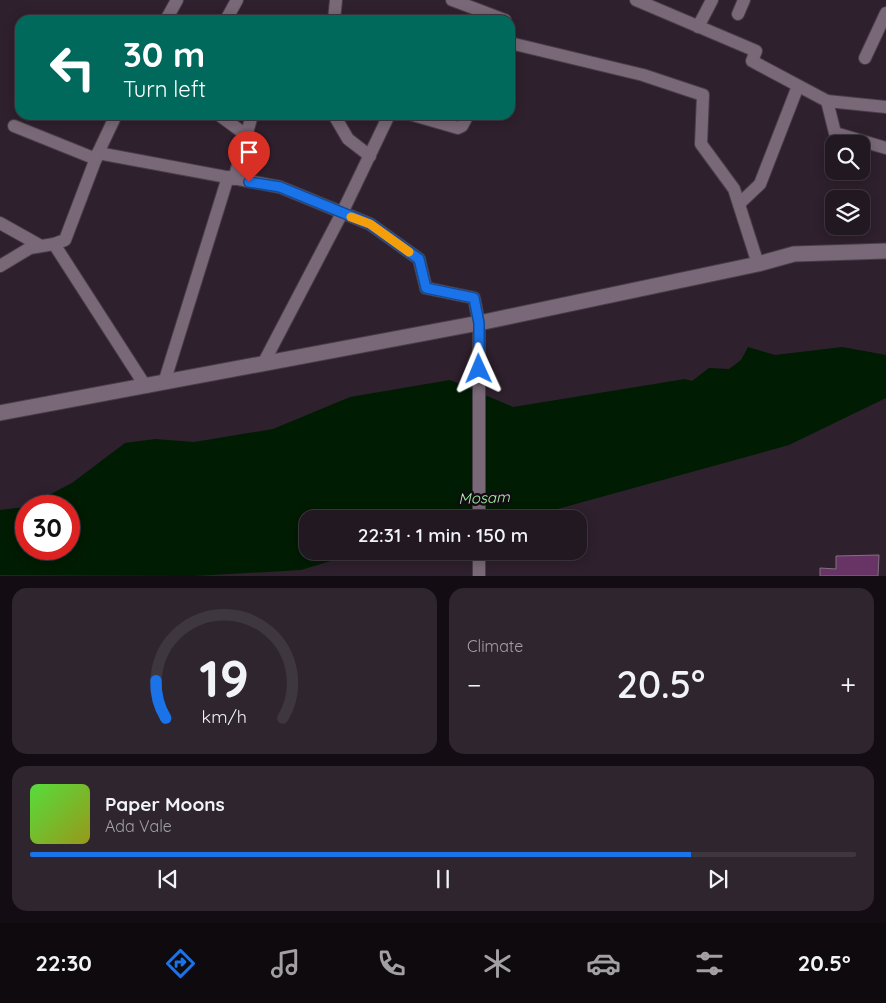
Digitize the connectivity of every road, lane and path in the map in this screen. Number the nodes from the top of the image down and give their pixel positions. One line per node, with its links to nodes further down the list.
1 (178, 0): 10 (street)
2 (236, 0): 11 (street)
3 (336, 0): 12 (street)
4 (452, 0): 13 (street)
5 (636, 0): 14 (street)
6 (712, 0): 14 (street)
7 (744, 0): 9 (street)
8 (886, 13): 16 (street)
9 (738, 14)
10 (169, 15)
11 (228, 15)
12 (334, 15)
13 (492, 15)
14 (698, 27): 17 (street)
15 (515, 44): 33 (street)
16 (864, 58)
17 (798, 86): 18 (street); 33 (street)
18 (827, 101): 19 (street); 29 (street)
19 (886, 107)
20 (114, 120): 30 (street)
21 (226, 120): 28 (street)
22 (250, 120): 28 (street)
23 (337, 120): 31 (street)
24 (387, 120): 31 (street)
25 (430, 120): 26 (street)
26 (465, 120)
27 (14, 126): 30 (street)
28 (246, 135): 32 (street)
29 (886, 148)
30 (97, 156): 32 (street); 36 (street)
31 (370, 156): 34 (street)
32 (231, 178): 34 (street); 43 (street)
33 (739, 204): 39 (street)
34 (342, 213): 41 (street); 42 (street)
35 (0, 222): 37 (street)
36 (54, 244): 37 (street); 44 (street)
37 (41, 246): 40 (street)
38 (886, 251): 39 (street)
39 (758, 264): 41 (street)
40 (0, 266)
41 (479, 323): 42 (street); 46 (street)
42 (263, 364): 43 (street)
43 (164, 383): 44 (street)
44 (146, 387): 45 (street)
45 (0, 413)
46 (479, 510)
47 (479, 560): 48 (street)
48 (479, 576)

